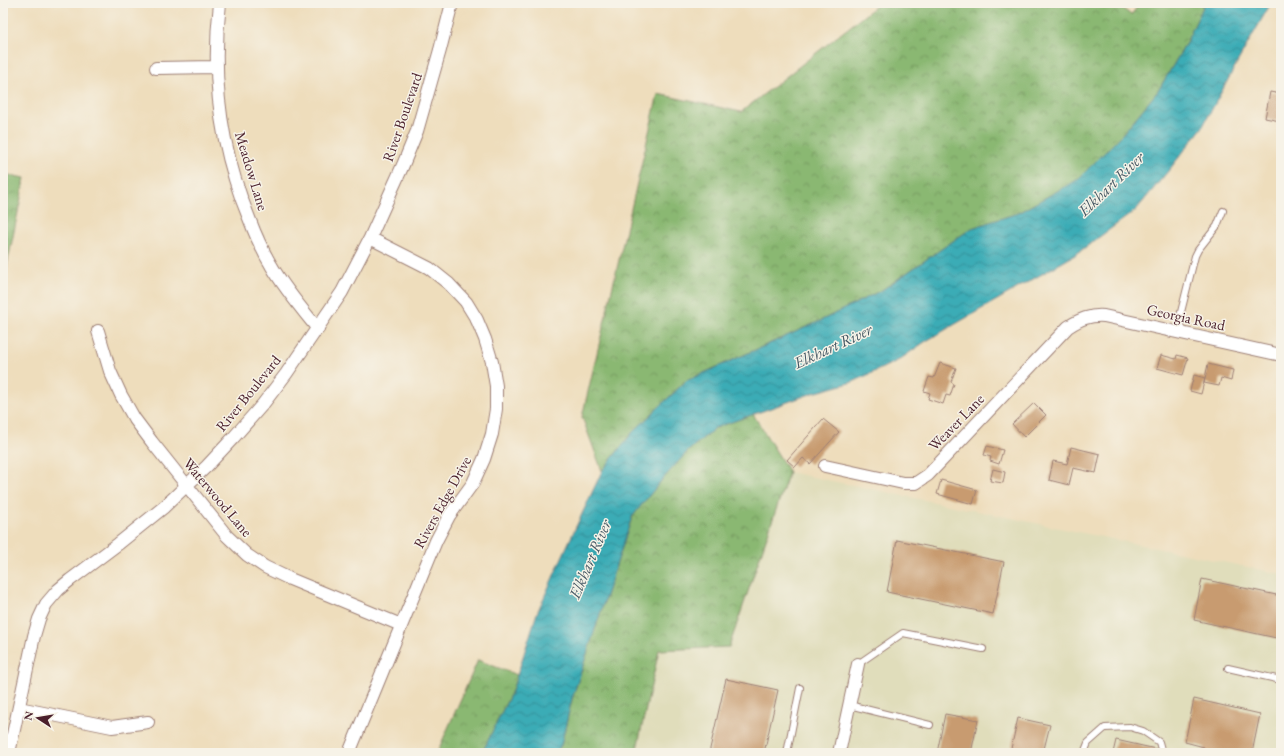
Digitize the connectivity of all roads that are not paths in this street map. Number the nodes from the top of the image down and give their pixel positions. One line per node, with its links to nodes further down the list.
1 (220, 3): 3 (street, Meadow Lane)
2 (452, 3): 6 (street, River Boulevard)
3 (216, 67): 4 (street); 8 (street, Meadow Lane)
4 (156, 68)
5 (1223, 211): 10 (lane)
6 (370, 238): 8 (street, River Boulevard); 14 (street, Rivers Edge Drive)
7 (1085, 317): 10 (street, Georgia Road); 12 (street, Weaver Lane)
8 (318, 328): 13 (street, River Boulevard)
9 (98, 331): 13 (street, Waterwood Lane)
10 (1184, 333): 11 (street, Georgia Road)
11 (1281, 355)
12 (825, 466)
13 (187, 486): 14 (street, Waterwood Lane); 21 (street, River Boulevard)
14 (401, 625): 25 (street, Rivers Edge Drive)
15 (983, 649): 16 (lane)
16 (858, 664): 20 (street)
17 (1228, 668): 18 (lane)
18 (1281, 680)
19 (800, 688): 26 (lane)
20 (849, 705): 23 (lane); 27 (street)
21 (18, 708): 22 (street); 24 (street, River Boulevard)
22 (148, 722)
23 (930, 725)
24 (9, 753)
25 (349, 753)
26 (787, 753)
27 (839, 753)
28 (1084, 753): 29 (lane)
29 (1162, 753)

